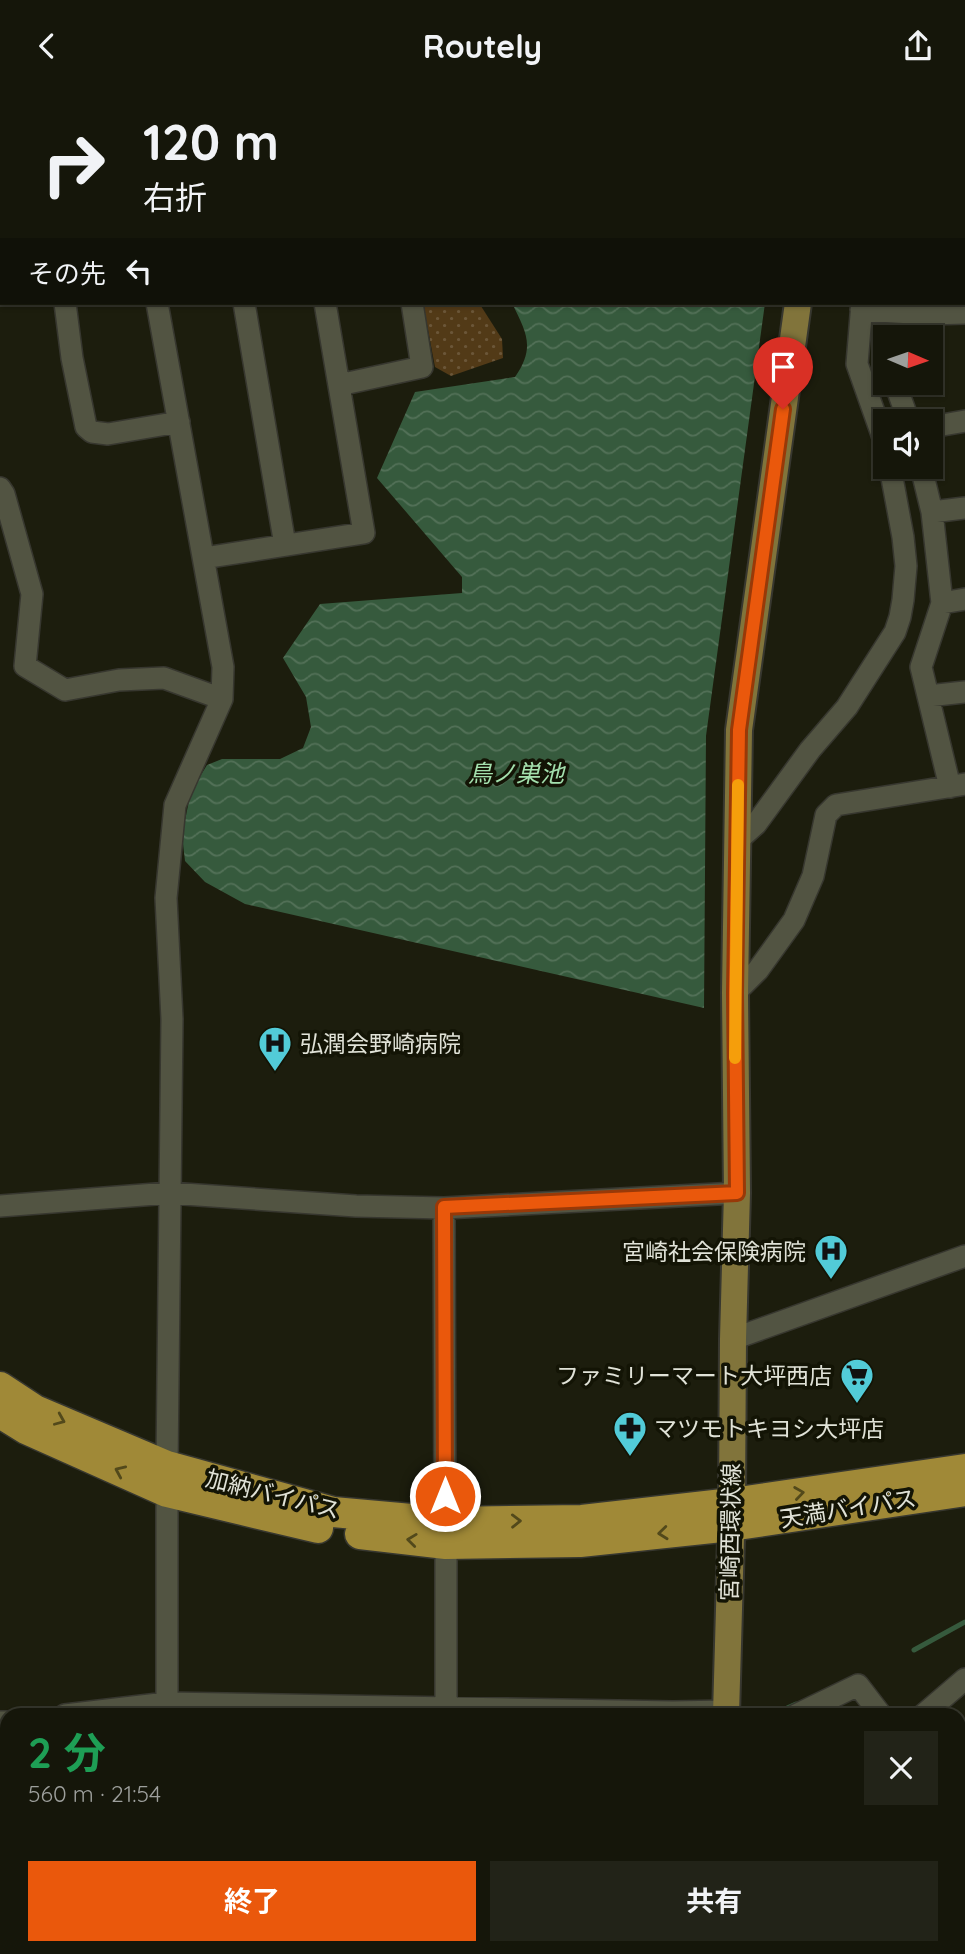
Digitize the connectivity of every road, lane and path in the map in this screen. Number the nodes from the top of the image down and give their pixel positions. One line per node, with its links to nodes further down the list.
1 (65, 305): 13 (street)
2 (157, 305): 13 (street)
3 (244, 305): 20 (street)
4 (325, 305): 10 (street)
5 (412, 305): 10 (street)
6 (798, 305): 28 (main road, 宮崎西環状線)
7 (862, 306): 8 (street); 11 (street)
8 (930, 308): 9 (street)
9 (965, 313)
10 (340, 385): 20 (street)
11 (873, 410)
12 (965, 421): 14 (street)
13 (179, 422): 21 (street)
14 (943, 424)
15 (892, 479): 28 (street)
16 (924, 479): 19 (street)
17 (0, 488): 26 (street)
18 (965, 508): 19 (street)
19 (932, 512): 23 (street)
20 (285, 545): 21 (street)
21 (204, 558): 26 (street)
22 (965, 599): 23 (street)
23 (942, 603): 25 (street)
24 (965, 692): 25 (street)
25 (928, 696): 27 (street)
26 (222, 699): 30 (street)
27 (957, 785): 29 (street)
28 (736, 842): 29 (main road, 宮崎西環状線)
29 (735, 993): 31 (main road, 宮崎西環状線)
30 (169, 1193): 32 (street); 33 (street); 39 (street)
31 (737, 1193): 33 (street); 35 (main road, 宮崎西環状線)
32 (0, 1206)
33 (444, 1207): 42 (street)
34 (965, 1256): 35 (street)
35 (733, 1339): 41 (main road, 宮崎西環状線)
36 (0, 1387): 39 (highway, 加納バイパス, one-way to 39)
37 (0, 1413): 39 (highway, 加納バイパス, one-way to 37)
38 (965, 1469): 41 (highway, 天満バイパス, one-way to 38)
39 (167, 1479): 42 (highway, 加納バイパス); 44 (street)
40 (965, 1491): 41 (highway, 天満バイパス)
41 (731, 1514): 42 (highway, 加納バイパス); 46 (main road, 宮崎西環状線)
42 (445, 1533): 45 (street)
43 (965, 1679): 49 (street)
44 (167, 1708)
45 (446, 1708)
46 (726, 1708)
47 (810, 1708): 48 (street)
48 (876, 1708)
49 (931, 1708)

